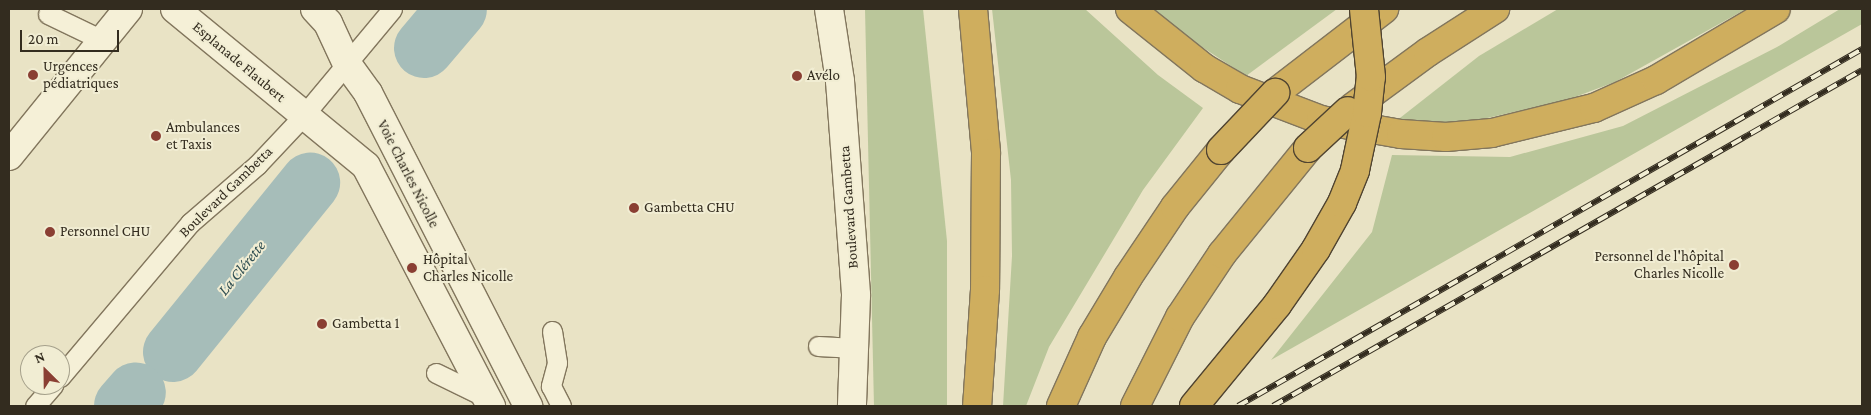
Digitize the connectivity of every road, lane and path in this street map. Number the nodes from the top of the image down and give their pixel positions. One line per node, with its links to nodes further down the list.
1 (175, 9): 15 (street, Esplanade Flaubert)
2 (392, 9): 14 (lane, Boulevard Gambetta)
3 (829, 9): 21 (street, Boulevard Gambetta)
4 (972, 9): 30 (highway)
5 (1130, 9): 9 (highway)
6 (1364, 9): 33 (highway, bridge)
7 (1384, 9): 31 (highway, bridge)
8 (1495, 9): 32 (highway, bridge)
9 (1776, 9)
10 (124, 13): 13 (street)
11 (48, 14): 13 (lane)
12 (321, 16): 14 (street, Voie Charles Nicolle)
13 (102, 40): 17 (street)
14 (347, 64): 15 (lane, Boulevard Gambetta); 16 (street, Voie Charles Nicolle)
15 (303, 116): 18 (street); 22 (lane, Boulevard Gambetta)
16 (396, 152): 18 (street); 25 (street, Voie Charles Nicolle)
17 (9, 156)
18 (366, 166): 26 (street)
19 (552, 331): 28 (lane)
20 (818, 346): 21 (lane)
21 (854, 348): 29 (street, Boulevard Gambetta)
22 (70, 365)
23 (436, 373): 26 (lane)
24 (44, 395): 27 (lane)
25 (523, 395): 26 (street)
26 (489, 402)
27 (35, 406)
28 (561, 406)
29 (852, 406)
30 (977, 406)
31 (1061, 406)
32 (1135, 406)
33 (1194, 406)

